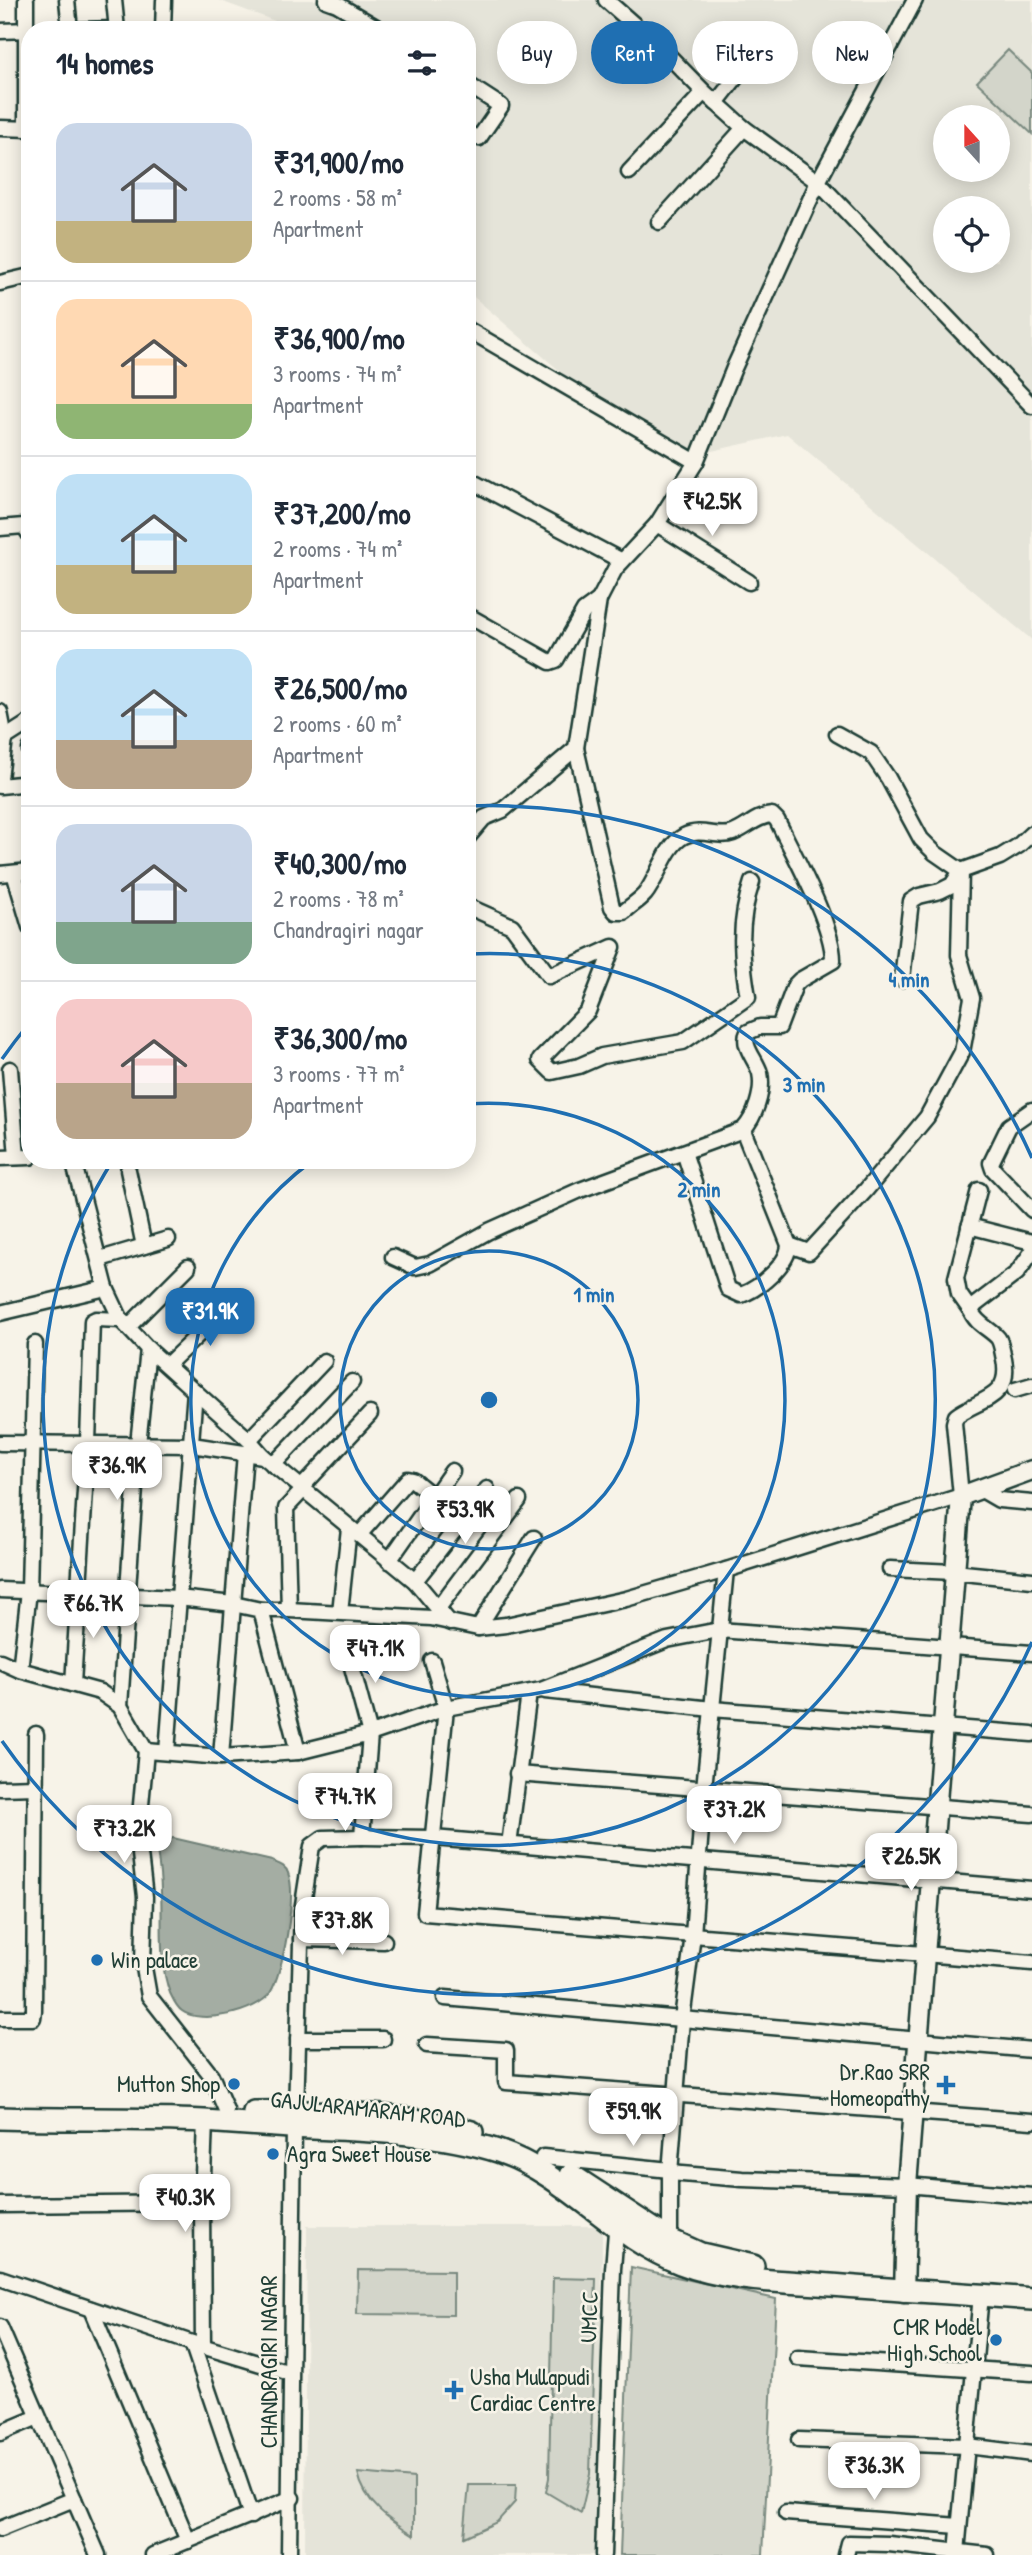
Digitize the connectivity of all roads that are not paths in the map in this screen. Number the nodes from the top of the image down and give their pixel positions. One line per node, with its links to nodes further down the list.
1 (26, 0): 8 (street)
2 (67, 0): 9 (street)
3 (114, 0): 10 (street)
4 (164, 0): 11 (street)
5 (326, 0): 12 (street)
6 (607, 0): 17 (street)
7 (915, 0): 24 (street)
8 (27, 21)
9 (69, 21)
10 (115, 21)
11 (163, 21)
12 (366, 21)
13 (21, 30): 14 (street)
14 (0, 31)
15 (731, 84): 18 (street)
16 (476, 90): 22 (street)
17 (704, 92): 18 (street); 23 (street)
18 (716, 103): 20 (street)
19 (0, 128): 21 (street)
20 (744, 128): 24 (street); 25 (street)
21 (21, 129)
22 (476, 137)
23 (629, 172)
24 (818, 183): 29 (street); 30 (street)
25 (659, 222)
26 (21, 278): 27 (street)
27 (0, 283)
28 (476, 334): 30 (street)
29 (1032, 406)
30 (696, 462): 32 (street)
31 (476, 484): 35 (street)
32 (657, 524): 35 (street); 36 (street)
33 (21, 526): 34 (street)
34 (0, 528)
35 (622, 561): 37 (street)
36 (749, 582)
37 (599, 600): 38 (street); 43 (street)
38 (476, 620)
39 (0, 712): 42 (street)
40 (21, 728): 42 (street)
41 (837, 734): 49 (street)
42 (5, 738): 44 (street)
43 (576, 748): 47 (street); 57 (street)
44 (0, 779)
45 (21, 784): 46 (street)
46 (0, 786)
47 (476, 827)
48 (1032, 833): 49 (street)
49 (961, 871): 54 (street); 69 (street)
50 (7, 874): 52 (street)
51 (752, 882): 53 (street)
52 (21, 906)
53 (476, 910)
54 (902, 979)
55 (10, 1069): 58 (street)
56 (1032, 1110): 65 (street)
57 (743, 1130): 59 (street); 69 (street)
58 (21, 1143)
59 (684, 1152): 69 (street); 72 (street)
60 (21, 1157): 61 (street)
61 (0, 1158)
62 (75, 1169): 73 (street)
63 (128, 1170): 70 (street)
64 (979, 1190): 66 (street)
65 (1032, 1210)
66 (969, 1226): 68 (street); 77 (street)
67 (168, 1239): 70 (street)
68 (1032, 1242)
69 (789, 1245)
70 (144, 1246): 73 (street)
71 (1032, 1252): 77 (street)
72 (393, 1257)
73 (100, 1259): 75 (street)
74 (188, 1267): 79 (street)
75 (106, 1288): 78 (street); 79 (street)
76 (228, 1306): 83 (street)
77 (971, 1311): 101 (street)
78 (0, 1313)
79 (125, 1324): 81 (street); 89 (street)
80 (35, 1344): 91 (street)
81 (148, 1349): 83 (street); 92 (street)
82 (324, 1361): 94 (street)
83 (167, 1365): 87 (street)
84 (352, 1382): 95 (street)
85 (1032, 1385): 86 (street)
86 (1015, 1390)
87 (195, 1391): 93 (street); 94 (street)
88 (370, 1414): 98 (street)
89 (88, 1442): 91 (street); 92 (street); 115 (street)
90 (0, 1443): 91 (street)
91 (32, 1444): 114 (street)
92 (138, 1444): 93 (street); 116 (street)
93 (192, 1445): 94 (street); 117 (street)
94 (247, 1447): 95 (street); 118 (street)
95 (268, 1460): 98 (street)
96 (1032, 1470): 100 (street)
97 (453, 1471): 102 (street)
98 (302, 1489): 105 (street); 121 (street)
99 (487, 1489): 112 (street)
100 (979, 1489): 101 (street); 104 (street)
101 (961, 1496): 109 (street); 110 (street)
102 (434, 1497): 105 (street); 107 (street)
103 (519, 1500): 119 (street)
104 (1032, 1503)
105 (354, 1532): 107 (street); 122 (street)
106 (534, 1538): 124 (street)
107 (388, 1561): 112 (street)
108 (891, 1569): 110 (street)
109 (726, 1570): 124 (street); 125 (street)
110 (954, 1572): 111 (street); 127 (street)
111 (1032, 1580)
112 (415, 1581): 119 (street)
113 (0, 1590): 114 (street)
114 (29, 1591): 115 (street); 131 (street)
115 (79, 1594): 116 (street); 132 (street)
116 (128, 1595): 117 (street); 134 (street)
117 (178, 1598): 118 (street); 142 (street)
118 (233, 1604): 120 (street); 144 (street)
119 (439, 1607): 123 (street)
120 (261, 1610): 121 (street); 143 (street)
121 (289, 1610): 122 (street)
122 (340, 1612): 123 (street)
123 (450, 1623): 124 (street)
124 (478, 1628)
125 (719, 1630): 127 (street); 133 (street); 136 (street)
126 (346, 1645): 139 (street)
127 (950, 1646): 128 (street); 137 (street)
128 (1032, 1653)
129 (0, 1661): 131 (street)
130 (432, 1661): 135 (street)
131 (20, 1670): 132 (street)
132 (73, 1684): 134 (street)
133 (535, 1691): 135 (street); 136 (street); 145 (street)
134 (120, 1706): 141 (street)
135 (446, 1708): 139 (street); 152 (street)
136 (712, 1709): 137 (street); 148 (street)
137 (943, 1727): 140 (street); 149 (street)
138 (36, 1734): 146 (street)
139 (370, 1734): 143 (street); 151 (street)
140 (1032, 1734)
141 (146, 1751): 142 (street); 172 (street)
142 (167, 1752): 144 (street)
143 (298, 1752): 144 (street)
144 (221, 1757)
145 (517, 1774): 148 (street); 153 (street)
146 (36, 1787): 147 (street); 163 (street)
147 (0, 1788)
148 (704, 1788): 149 (street); 154 (street)
149 (937, 1807): 150 (street); 155 (street)
150 (1032, 1814)
151 (362, 1836): 152 (street, CHANDRAGIRI NAGAR); 158 (street, CHANDRAGIRI NAGAR)
152 (433, 1838): 153 (street, CHANDRAGIRI NAGAR); 157 (street)
153 (509, 1845): 154 (street, CHANDRAGIRI NAGAR)
154 (698, 1860): 155 (street, CHANDRAGIRI NAGAR); 157 (street)
155 (931, 1880): 156 (street, CHANDRAGIRI NAGAR); 160 (street)
156 (1032, 1889)
157 (693, 1935): 160 (street); 164 (street)
158 (300, 1939): 159 (street); 165 (street, CHANDRAGIRI NAGAR)
159 (384, 1941)
160 (925, 1955): 161 (street); 167 (street)
161 (1032, 1963)
162 (444, 1998): 164 (street)
163 (0, 2018)
164 (682, 2019): 167 (street); 170 (street)
165 (298, 2039): 166 (street); 175 (street, CHANDRAGIRI NAGAR)
166 (383, 2039)
167 (918, 2040): 169 (street); 173 (street)
168 (427, 2045): 170 (street)
169 (1032, 2050)
170 (678, 2095): 173 (street); 179 (street)
171 (0, 2106): 172 (main road, GAJULARAMARAM ROAD)
172 (226, 2110): 175 (main road, GAJULARAMARAM ROAD)
173 (912, 2112): 177 (street); 180 (street)
174 (0, 2118): 176 (main road, GAJULARAMARAM ROAD)
175 (295, 2119): 176 (main road, GAJULARAMARAM ROAD); 178 (main road, GAJULARAMARAM ROAD); 184 (main road, GAJULARAMARAM ROAD); 196 (street, CHANDRAGIRI NAGAR)
176 (205, 2121): 182 (street)
177 (1032, 2121)
178 (543, 2157): 179 (street); 184 (main road, GAJULARAMARAM ROAD)
179 (670, 2172): 180 (street); 185 (street)
180 (906, 2185): 181 (street); 187 (street)
181 (1032, 2196)
182 (202, 2203): 183 (street); 193 (street)
183 (0, 2205)
184 (618, 2217): 185 (main road, GAJULARAMARAM ROAD); 187 (main road, GAJULARAMARAM ROAD); 215 (street, UMCC)
185 (670, 2240): 187 (main road, GAJULARAMARAM ROAD)
186 (0, 2278): 191 (street)
187 (904, 2286): 188 (main road, GAJULARAMARAM ROAD); 189 (main road, GAJULARAMARAM ROAD)
188 (1032, 2289)
189 (981, 2295): 190 (main road, GAJULARAMARAM ROAD); 195 (street)
190 (1032, 2299)
191 (91, 2309): 193 (street); 209 (street)
192 (1, 2332): 198 (street)
193 (197, 2345): 196 (street); 206 (street)
194 (798, 2358): 195 (street)
195 (974, 2369): 197 (street); 201 (street)
196 (290, 2373): 203 (street, CHANDRAGIRI NAGAR)
197 (1032, 2373)
198 (38, 2417): 199 (street); 204 (street)
199 (0, 2434)
200 (799, 2440): 201 (street)
201 (967, 2446): 202 (street); 207 (street)
202 (1032, 2454)
203 (292, 2498): 206 (street); 214 (street, CHANDRAGIRI NAGAR)
204 (74, 2500): 208 (street); 212 (street)
205 (786, 2513): 207 (street)
206 (251, 2516): 209 (street)
207 (960, 2526): 211 (street)
208 (0, 2529)
209 (188, 2541): 213 (street)
210 (888, 2549): 211 (street); 216 (street)
211 (947, 2552): 217 (street)
212 (98, 2555)
213 (153, 2555)
214 (289, 2555)
215 (603, 2555)
216 (846, 2555)
217 (987, 2555)

